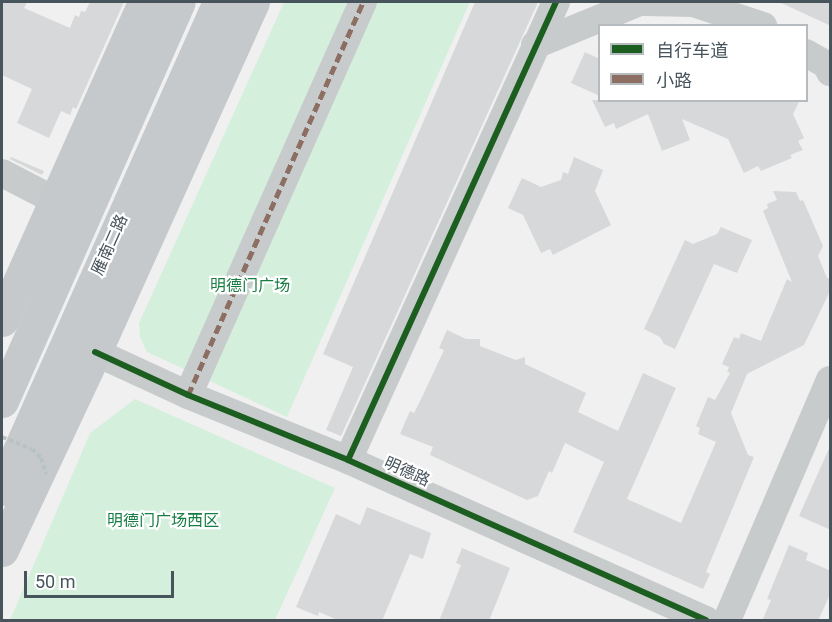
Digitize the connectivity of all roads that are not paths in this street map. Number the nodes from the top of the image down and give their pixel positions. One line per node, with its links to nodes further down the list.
1 (144, 2): 12 (main road)
2 (179, 2): 13 (main road)
3 (363, 2): 18 (street)
4 (556, 2): 8 (street)
5 (642, 2): 7 (street); 8 (street)
6 (232, 11): 15 (main road); 21 (main road, 雁南二路)
7 (757, 24)
8 (536, 45): 20 (street)
9 (808, 54): 10 (street)
10 (831, 72)
11 (2, 173): 12 (street)
12 (54, 200): 14 (main road)
13 (57, 278): 16 (main road); 19 (main road)
14 (3, 313)
15 (95, 352): 18 (street, 明德路); 21 (main road); 22 (main road)
16 (2, 362)
17 (831, 380): 24 (street)
18 (188, 394): 20 (street, 明德路)
19 (2, 401)
20 (348, 460): 23 (street, 明德路)
21 (4, 483)
22 (2, 550)
23 (706, 621)
24 (727, 621)

